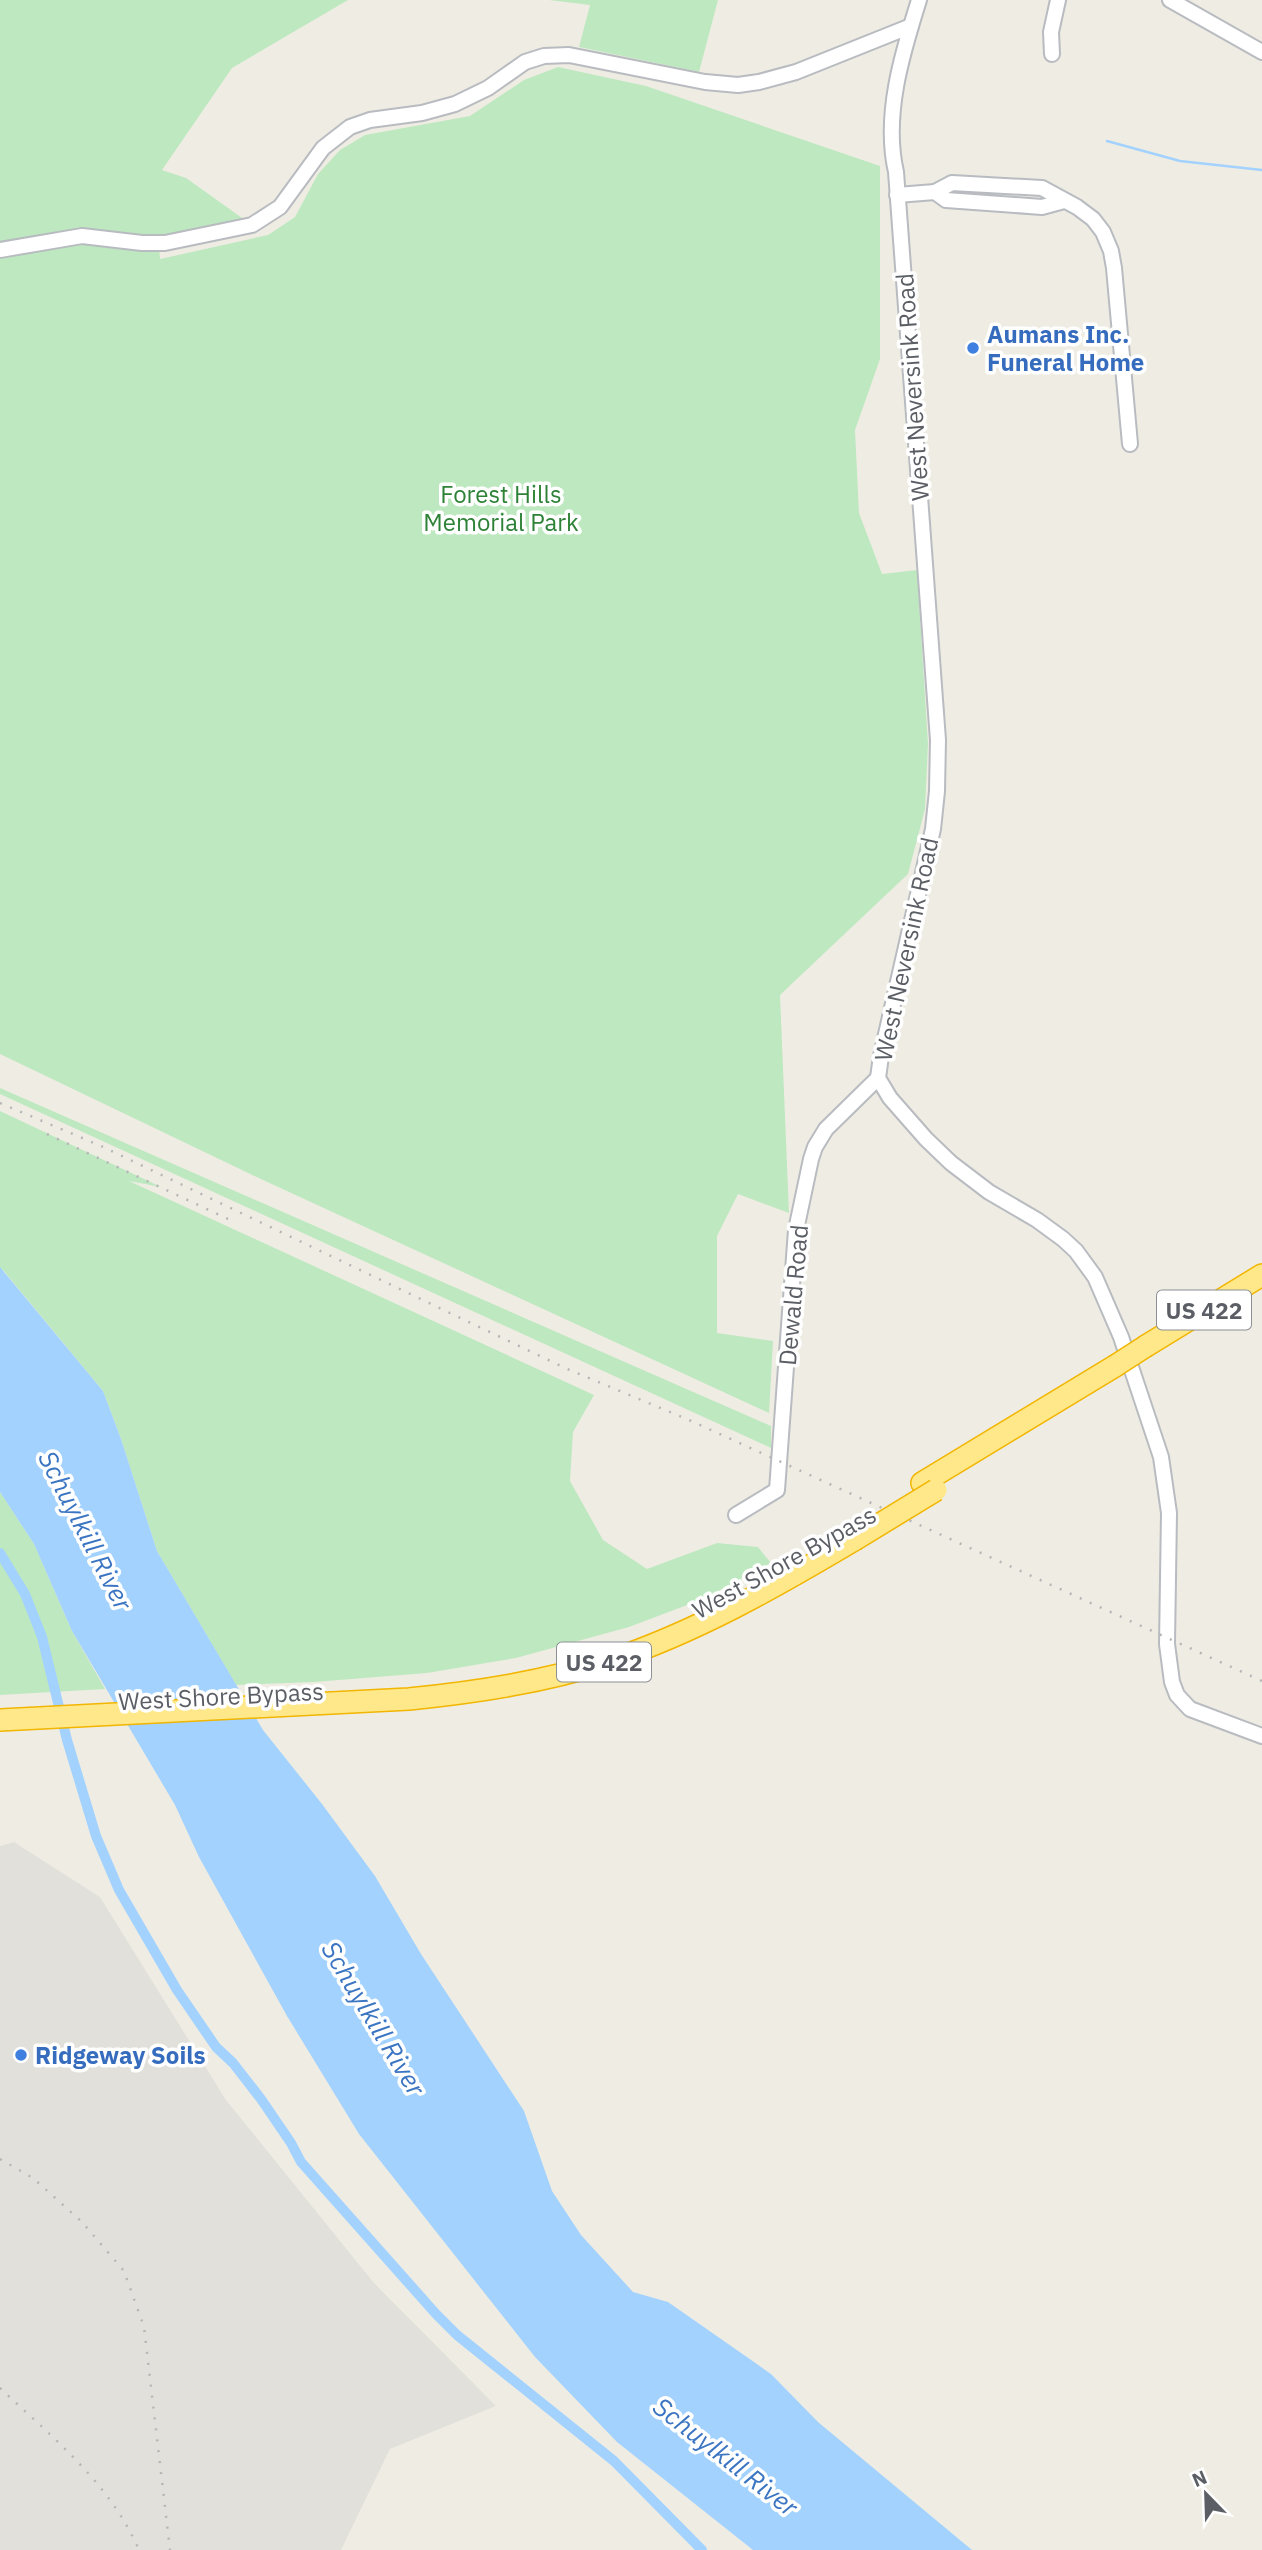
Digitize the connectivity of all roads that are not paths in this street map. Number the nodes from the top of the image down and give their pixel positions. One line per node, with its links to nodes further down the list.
1 (919, 0): 4 (street, West Neversink Road)
2 (1058, 0): 6 (street)
3 (1170, 0): 5 (street)
4 (911, 26): 7 (street, West Neversink Road); 8 (street)
5 (1262, 52)
6 (1052, 54)
7 (897, 195): 9 (street); 10 (street, West Neversink Road)
8 (0, 250)
9 (1130, 444)
10 (878, 1078): 14 (street, Dewald Road); 20 (street, West Neversink Road)
11 (1262, 1275): 13 (highway, West Shore Bypass / US 422)
12 (1262, 1289): 13 (highway, West Shore Bypass / US 422)
13 (1148, 1352): 15 (highway, West Shore Bypass / US 422, bridge)
14 (736, 1514)
15 (326, 1698): 17 (highway, West Shore Bypass / US 422); 17 (highway, West Shore Bypass / US 422)
16 (0, 1706): 17 (highway, West Shore Bypass / US 422)
17 (48, 1715): 18 (highway, West Shore Bypass / US 422); 19 (highway)
18 (0, 1720)
19 (0, 1732)
20 (1262, 1736)

